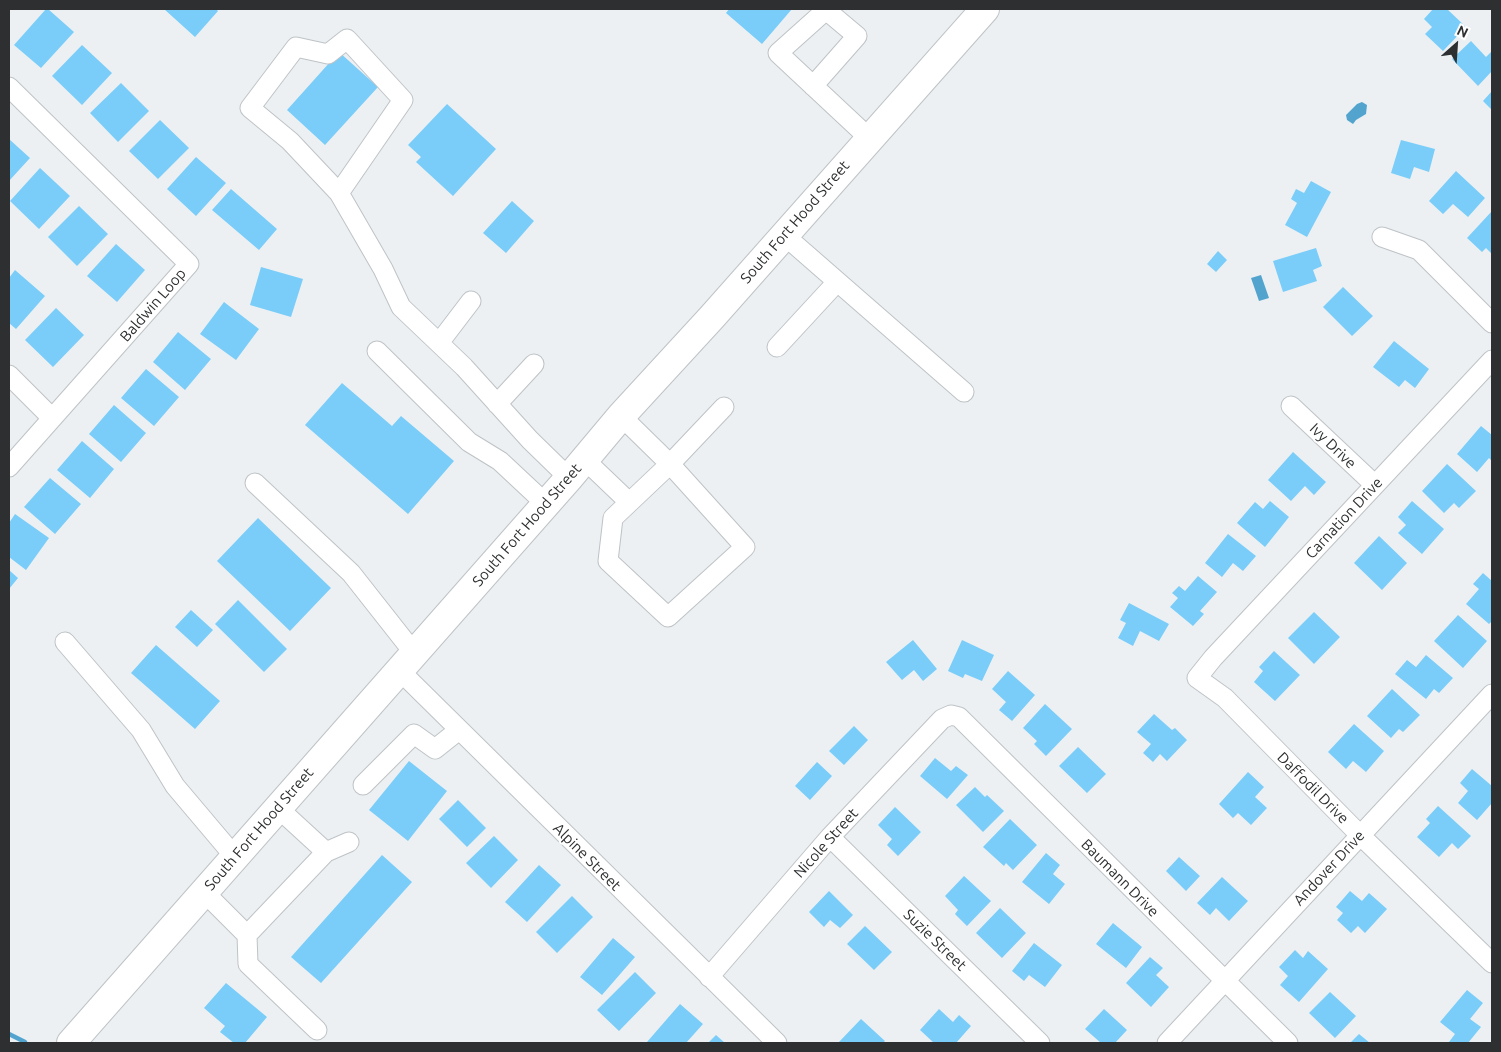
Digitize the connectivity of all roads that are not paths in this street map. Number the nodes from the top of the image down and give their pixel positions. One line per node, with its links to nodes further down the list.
1 (984, 9): 4 (highway, South Fort Hood Street)
2 (813, 86): 4 (street)
3 (9, 87): 22 (street, Baldwin Loop)
4 (869, 138): 6 (highway, South Fort Hood Street)
5 (340, 193): 5 (street); 11 (street)
6 (784, 236): 8 (street); 21 (highway, South Fort Hood Street)
7 (1382, 237): 10 (street)
8 (837, 282): 12 (street); 17 (street)
9 (471, 301): 11 (street)
10 (1492, 323)
11 (439, 343): 18 (street)
12 (777, 347)
13 (377, 351): 29 (street)
14 (1492, 360): 27 (street, Carnation Drive)
15 (534, 364): 18 (street)
16 (9, 375): 22 (street)
17 (964, 392)
18 (497, 404): 25 (street)
19 (1292, 406): 27 (street, Ivy Drive)
20 (724, 408): 23 (street)
21 (621, 416): 23 (street); 25 (highway, South Fort Hood Street)
22 (52, 418): 24 (street, Baldwin Loop)
23 (670, 464): 28 (street); 28 (street)
24 (9, 466)
25 (577, 469): 28 (street); 29 (highway, South Fort Hood Street)
26 (255, 483): 31 (street, Alpine Street)
27 (1375, 485): 32 (street, Carnation Drive)
28 (629, 502)
29 (546, 504): 31 (highway, South Fort Hood Street)
30 (65, 642): 42 (street)
31 (407, 662): 35 (street, Alpine Street); 37 (highway, South Fort Hood Street)
32 (1197, 678): 38 (street, Daffodil Drive)
33 (1492, 694): 38 (street, Andover Drive)
34 (951, 715): 39 (street, Nicole Street); 47 (street, Baumann Drive)
35 (460, 730): 36 (street); 46 (street, Alpine Street)
36 (363, 785)
37 (278, 808): 41 (street); 42 (highway, South Fort Hood Street)
38 (1360, 835): 45 (street, Daffodil Drive); 47 (street, Andover Drive)
39 (830, 837): 46 (street, Nicole Street); 51 (street, Suzie Street)
40 (349, 842): 41 (street)
41 (326, 852): 44 (street)
42 (235, 857): 43 (highway, South Fort Hood Street)
43 (204, 892): 44 (street); 49 (highway, South Fort Hood Street)
44 (247, 935): 48 (street)
45 (1492, 963)
46 (708, 977): 50 (street, Alpine Street)
47 (1225, 981): 52 (street, Andover Drive); 53 (street, Baumann Drive)
48 (318, 1030)
49 (70, 1043)
50 (777, 1043)
51 (1040, 1043)
52 (1167, 1043)
53 (1288, 1043)

